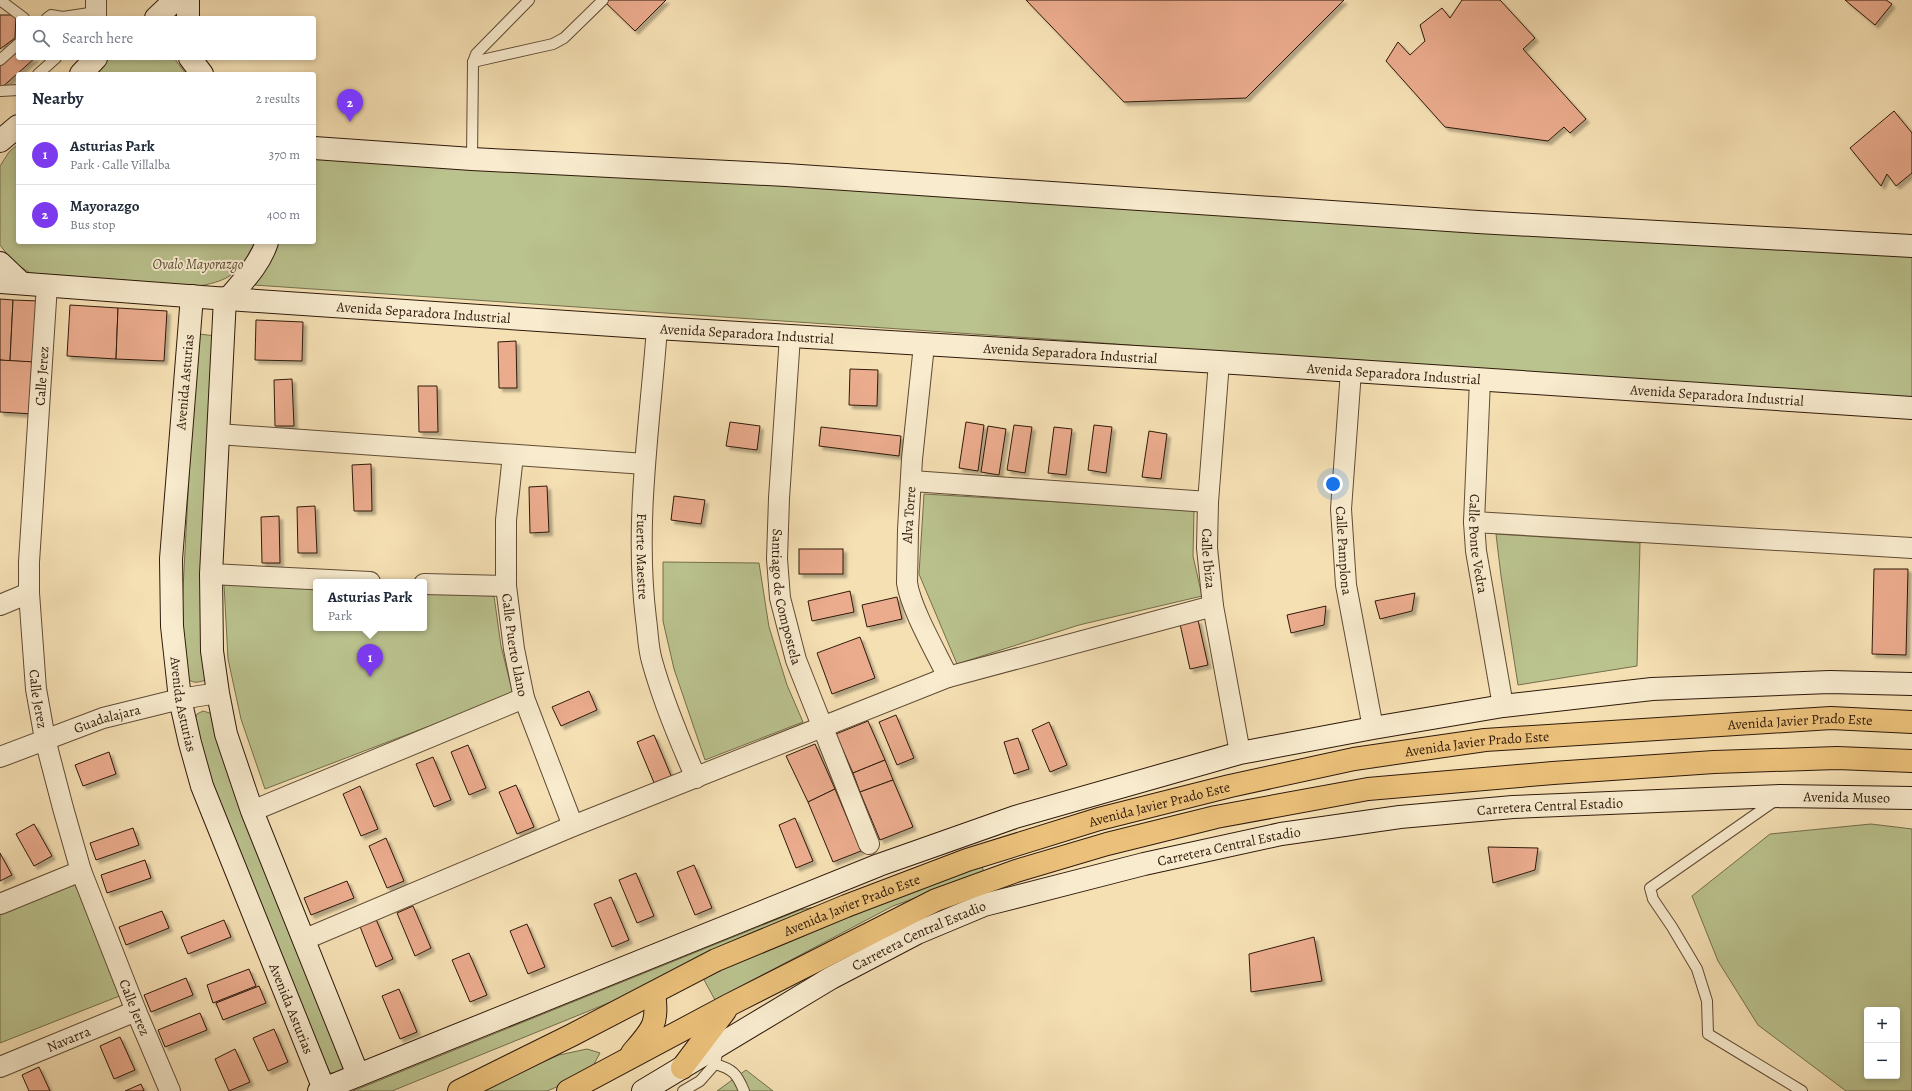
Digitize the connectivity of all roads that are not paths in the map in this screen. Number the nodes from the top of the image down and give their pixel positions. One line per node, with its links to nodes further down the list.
1 (0, 0): 7 (lane)
2 (174, 0): 9 (street)
3 (188, 0): 10 (street)
4 (529, 0): 14 (lane)
5 (603, 0): 14 (lane)
6 (96, 10): 8 (lane)
7 (21, 16)
8 (68, 16)
9 (158, 16)
10 (188, 16)
11 (16, 46): 12 (lane)
12 (0, 60)
13 (54, 60): 15 (lane)
14 (473, 62): 23 (lane)
15 (40, 72)
16 (16, 90): 17 (lane)
17 (1, 91)
18 (16, 117): 19 (street)
19 (0, 119)
20 (16, 128): 21 (street)
21 (0, 142)
22 (316, 148): 23 (street)
23 (472, 159): 25 (street)
24 (266, 244): 30 (street)
25 (1912, 246)
26 (0, 263): 27 (street)
27 (10, 283): 28 (street, Avenida Separadora Industrial)
28 (47, 285): 29 (street, Avenida Separadora Industrial); 49 (street, Calle Jerez)
29 (192, 296): 30 (street, Avenida Separadora Industrial); 56 (street, Avenida Asturias)
30 (227, 298): 31 (street, Avenida Separadora Industrial); 38 (street)
31 (657, 328): 32 (street, Avenida Separadora Industrial); 40 (street, Fuerte Maestre)
32 (790, 336): 33 (street, Avenida Separadora Industrial); 59 (street, Santiago de Compostela)
33 (924, 345): 34 (street, Avenida Separadora Industrial); 41 (street, Alva Torre)
34 (1219, 362): 35 (street, Avenida Separadora Industrial); 42 (street, Calle Ibiza)
35 (1350, 371): 36 (street, Avenida Separadora Industrial); 60 (street, Calle Pamplona)
36 (1480, 380): 37 (street, Avenida Separadora Industrial); 43 (street, Calle Ponte Vedra)
37 (1912, 408)
38 (218, 434): 39 (street); 45 (street)
39 (513, 455): 40 (street); 48 (street, Calle Puerto Llano)
40 (645, 464): 65 (street, Fuerte Maestre)
41 (912, 481): 42 (street); 52 (street, Alva Torre)
42 (1208, 502): 51 (street, Calle Ibiza)
43 (1474, 522): 44 (street); 57 (street, Calle Ponte Vedra)
44 (1912, 548)
45 (211, 574): 46 (street); 54 (street)
46 (313, 579)
47 (427, 584): 48 (street)
48 (506, 586): 55 (street, Calle Puerto Llano)
49 (29, 593): 50 (street); 61 (street, Calle Jerez)
50 (0, 605)
51 (1213, 606): 52 (street); 62 (street, Calle Ibiza)
52 (948, 677): 59 (street)
53 (1912, 684): 57 (street)
54 (218, 693): 56 (street, Guadalajara); 68 (street)
55 (524, 698): 68 (street); 69 (street, Calle Puerto Llano)
56 (180, 699): 61 (street, Guadalajara); 82 (street, Avenida Asturias)
57 (1503, 706): 60 (street)
58 (1912, 722): 74 (main road, Avenida Javier Prado Este)
59 (823, 727): 65 (street); 70 (street, Santiago de Compostela)
60 (1373, 728): 62 (street)
61 (46, 739): 63 (street, Guadalajara); 71 (street, Calle Jerez)
62 (1240, 753): 81 (street)
63 (0, 758)
64 (1912, 761): 75 (main road, Avenida Javier Prado Este)
65 (696, 778): 69 (street)
66 (1781, 796): 67 (street, Avenida Museo); 77 (street, Carretera Central Estadio); 89 (lane)
67 (1912, 798)
68 (252, 811): 73 (street)
69 (573, 826): 73 (street)
70 (868, 844)
71 (81, 871): 72 (street); 76 (street, Calle Jerez)
72 (0, 904)
73 (303, 940): 81 (street)
74 (654, 993): 78 (main road); 84 (main road, Avenida Javier Prado Este)
75 (729, 1005): 78 (main road, Avenida Javier Prado Este); 80 (main road)
76 (136, 1011): 79 (street, Navarra); 83 (street, Calle Jerez)
77 (716, 1056): 80 (street, Carretera Central Estadio); 87 (lane, Carretera Central Estadio); 88 (lane)
78 (625, 1062): 85 (main road, Avenida Javier Prado Este)
79 (0, 1067)
80 (682, 1068): 86 (street, Carretera Central Estadio)
81 (358, 1075): 82 (street)
82 (321, 1090)
83 (170, 1091)
84 (459, 1091)
85 (568, 1091)
86 (643, 1091)
87 (683, 1091)
88 (744, 1091)
89 (1802, 1091)

